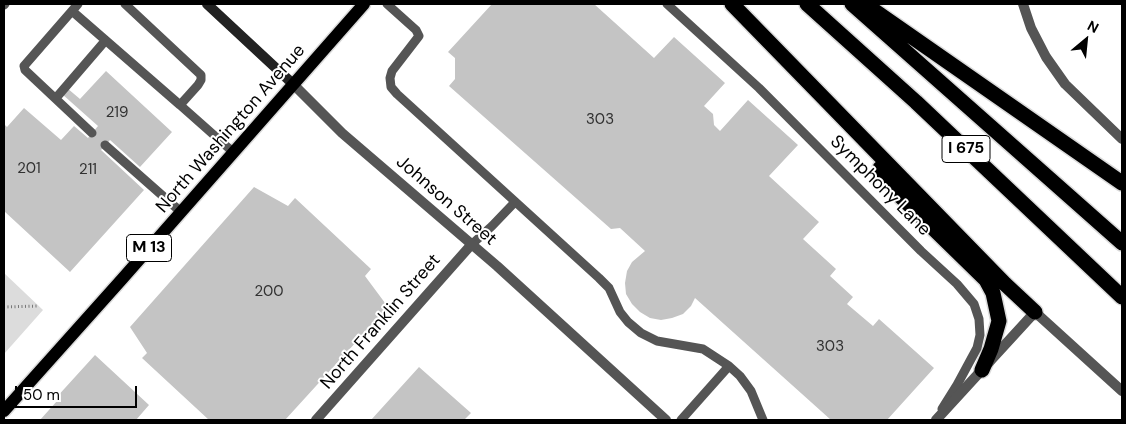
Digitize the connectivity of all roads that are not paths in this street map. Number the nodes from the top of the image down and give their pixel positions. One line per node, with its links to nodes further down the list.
1 (125, 4): 15 (lane)
2 (208, 4): 13 (main road, Johnson Street)
3 (364, 4): 13 (main road, North Washington Avenue / M 13)
4 (387, 4): 22 (lane)
5 (667, 4): 36 (lane, Symphony Lane)
6 (732, 4): 17 (highway)
7 (807, 4): 26 (highway, I 675)
8 (852, 4): 24 (highway, I 675)
9 (864, 4): 21 (highway)
10 (1023, 4): 18 (street)
11 (75, 7): 12 (lane); 14 (lane)
12 (105, 41): 14 (lane); 15 (lane)
13 (293, 84): 20 (main road, North Washington Avenue / M 13); 25 (street, Johnson Street)
14 (56, 98): 16 (lane)
15 (180, 105): 20 (lane)
16 (92, 133)
17 (859, 136): 27 (highway); 29 (highway)
18 (1122, 139)
19 (105, 145): 23 (lane)
20 (233, 152): 23 (main road, North Washington Avenue / M 13)
21 (1122, 183)
22 (515, 202): 25 (lane); 28 (lane)
23 (181, 212): 31 (main road, North Washington Avenue / M 13)
24 (1122, 243)
25 (471, 246): 32 (street, North Franklin Street); 33 (street, Johnson Street)
26 (1122, 297)
27 (1035, 312): 29 (street); 30 (street)
28 (729, 366): 34 (lane); 35 (lane)
29 (982, 370): 36 (street)
30 (1122, 391)
31 (4, 411)
32 (316, 420)
33 (666, 420)
34 (681, 420)
35 (763, 420)
36 (935, 420)

